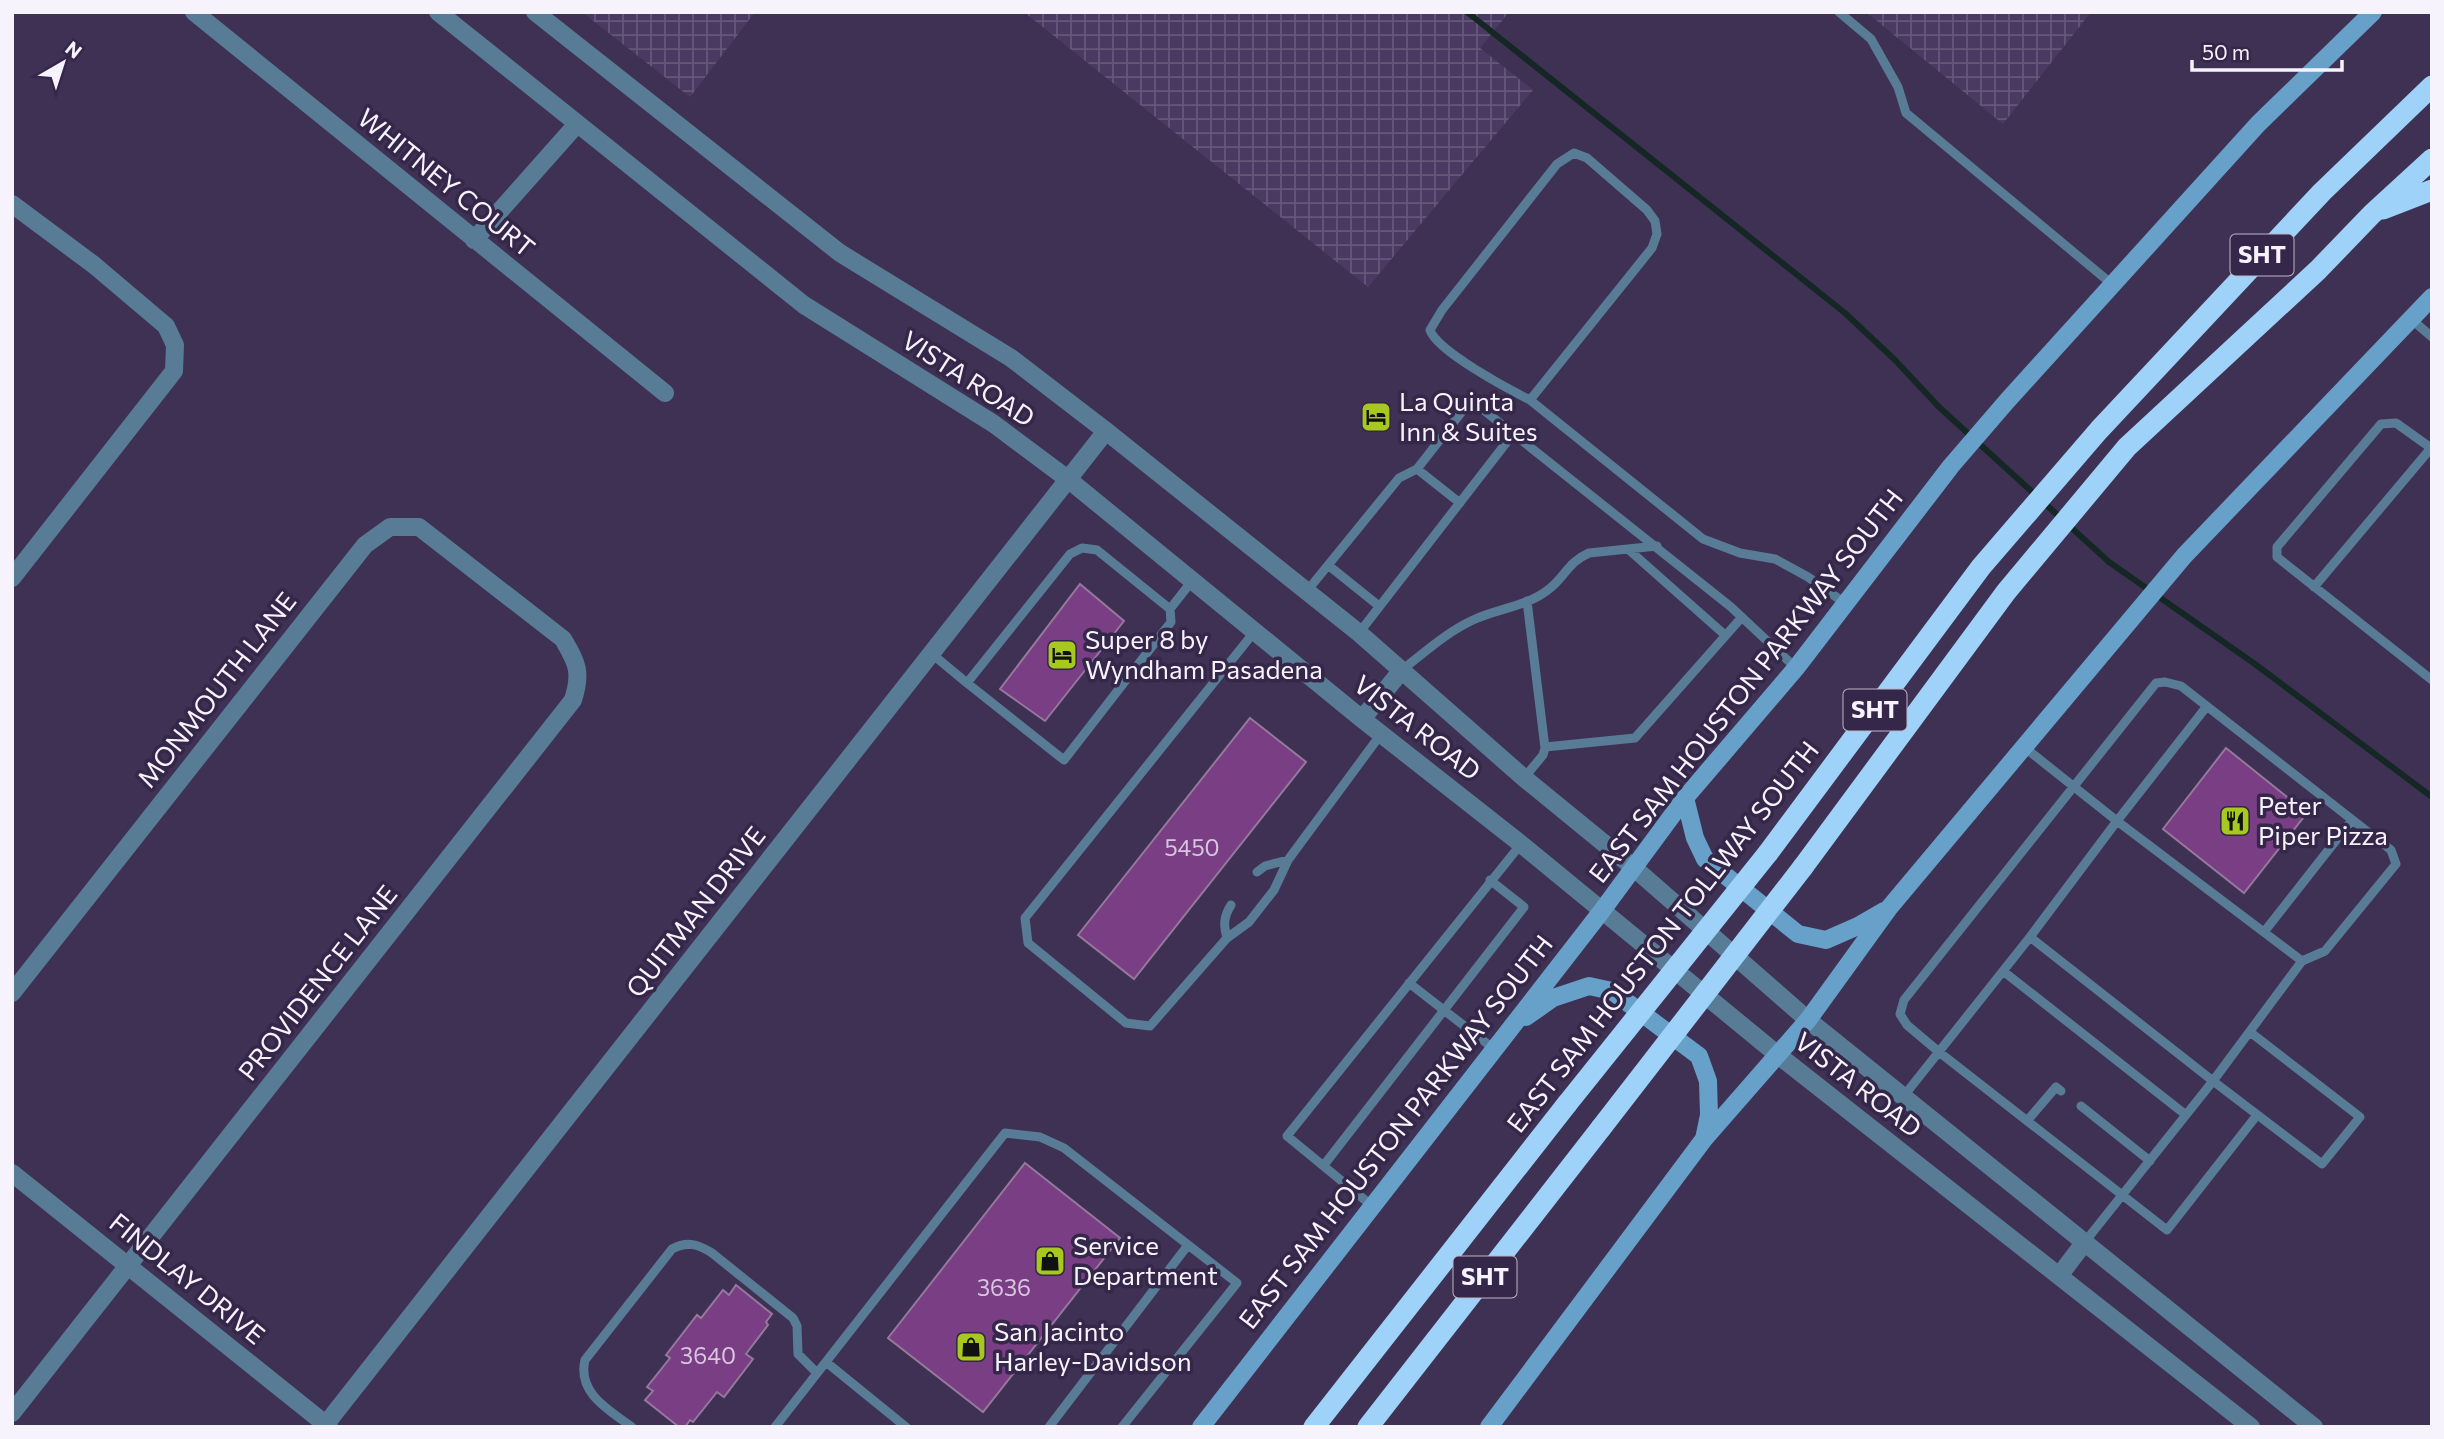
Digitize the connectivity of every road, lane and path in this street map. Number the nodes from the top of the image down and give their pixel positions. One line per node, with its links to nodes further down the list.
1 (194, 12): 12 (street, WHITNEY COURT)
2 (438, 12): 7 (street, VISTA ROAD)
3 (535, 12): 19 (street, VISTA ROAD)
4 (1839, 12): 13 (lane)
5 (2373, 12): 13 (main road, EAST SAM HOUSTON PARKWAY SOUTH)
6 (2432, 86): 106 (highway, EAST SAM HOUSTON TOLLWAY SOUTH / SHT, bridge)
7 (577, 124): 12 (street); 24 (street, VISTA ROAD)
8 (2432, 159): 11 (highway, SHT)
9 (2432, 190): 11 (highway)
10 (12, 204): 29 (street)
11 (2372, 214): 107 (highway, SHT, bridge)
12 (474, 240): 17 (street, WHITNEY COURT)
13 (2113, 285): 35 (main road, EAST SAM HOUSTON PARKWAY SOUTH)
14 (2432, 297): 15 (main road)
15 (2411, 318): 16 (lane); 51 (main road)
16 (2432, 337)
17 (665, 393)
18 (1530, 400): 18 (lane); 35 (lane)
19 (1107, 431): 24 (street, QUITMAN DRIVE); 33 (street, VISTA ROAD)
20 (1513, 433): 23 (lane); 25 (lane); 26 (lane)
21 (2432, 438): 22 (lane)
22 (2431, 448): 31 (lane); 31 (lane)
23 (1417, 469): 25 (lane); 28 (lane)
24 (1069, 480): 30 (street, VISTA ROAD); 42 (street, QUITMAN DRIVE)
25 (1460, 503): 36 (lane)
26 (1657, 546): 27 (lane); 38 (lane)
27 (1629, 550): 34 (lane); 41 (lane)
28 (1328, 565): 33 (lane); 36 (lane)
29 (12, 578)
30 (1192, 581): 37 (lane); 39 (street, VISTA ROAD)
31 (2314, 587): 45 (lane)
32 (499, 588): 71 (street, MONMOUTH LANE); 94 (street, PROVIDENCE LANE)
33 (1307, 591): 40 (street, VISTA ROAD)
34 (1527, 601): 44 (lane); 50 (lane)
35 (1846, 604): 43 (main road, EAST SAM HOUSTON PARKWAY SOUTH)
36 (1379, 607): 40 (lane)
37 (1170, 609): 46 (lane); 46 (lane)
38 (1742, 617): 41 (lane); 43 (lane)
39 (1255, 631): 48 (street, VISTA ROAD); 67 (lane)
40 (1359, 633): 44 (street, VISTA ROAD)
41 (1725, 635): 50 (lane)
42 (932, 654): 46 (lane); 99 (street, QUITMAN DRIVE)
43 (1796, 668): 54 (main road, EAST SAM HOUSTON PARKWAY SOUTH)
44 (1402, 670): 48 (street); 52 (street, VISTA ROAD)
45 (2432, 680)
46 (967, 683)
47 (2207, 706): 53 (lane); 55 (lane); 56 (lane)
48 (1362, 719): 49 (street, VISTA ROAD)
49 (1381, 734): 57 (street, VISTA ROAD); 58 (lane)
50 (1545, 747): 52 (lane)
51 (2024, 747): 53 (lane); 63 (main road)
52 (1524, 778): 59 (street, VISTA ROAD)
53 (2074, 786): 56 (lane); 77 (lane)
54 (1685, 799): 59 (main road, EAST SAM HOUSTON PARKWAY SOUTH); 63 (main road)
55 (2352, 820): 65 (lane); 68 (lane)
56 (2118, 821): 65 (lane); 66 (lane)
57 (1521, 844): 61 (lane); 64 (street, VISTA ROAD)
58 (1288, 860): 60 (lane); 67 (lane)
59 (1633, 867): 64 (main road, EAST SAM HOUSTON PARKWAY SOUTH); 73 (street, VISTA ROAD)
60 (1257, 872)
61 (1490, 880): 70 (lane); 72 (lane)
62 (1231, 905): 67 (lane)
63 (1889, 908): 73 (main road)
64 (1601, 912): 74 (main road, EAST SAM HOUSTON PARKWAY SOUTH); 78 (street, VISTA ROAD)
65 (2264, 932): 68 (lane)
66 (2030, 937): 69 (lane); 79 (lane)
67 (1227, 938)
68 (2302, 961): 75 (lane)
69 (2003, 971): 77 (lane); 83 (lane)
70 (1409, 983): 72 (lane); 88 (lane)
71 (12, 993)
72 (1444, 1010): 76 (lane); 88 (lane)
73 (1808, 1020): 78 (main road); 81 (street, VISTA ROAD)
74 (1512, 1027): 76 (main road, EAST SAM HOUSTON PARKWAY SOUTH); 86 (main road)
75 (2250, 1032): 79 (lane); 84 (lane)
76 (1494, 1049): 91 (main road, EAST SAM HOUSTON PARKWAY SOUTH)
77 (1939, 1052): 81 (lane); 85 (lane)
78 (1778, 1055): 86 (main road); 95 (street, VISTA ROAD)
79 (2213, 1081): 83 (lane); 84 (lane)
80 (2061, 1091): 85 (lane)
81 (1903, 1097): 92 (street, VISTA ROAD)
82 (2081, 1106): 87 (lane)
83 (2186, 1115): 87 (lane)
84 (2258, 1115): 90 (lane)
85 (2027, 1121): 90 (lane)
86 (1704, 1139): 108 (main road)
87 (2150, 1161): 90 (lane)
88 (1324, 1165): 91 (lane)
89 (12, 1173): 94 (street, FINDLAY DRIVE)
90 (2122, 1196): 92 (lane)
91 (1371, 1205): 105 (main road, EAST SAM HOUSTON PARKWAY SOUTH)
92 (2084, 1243): 95 (street); 110 (street, VISTA ROAD)
93 (1188, 1245): 96 (lane); 103 (lane); 104 (lane)
94 (129, 1266): 98 (street, PROVIDENCE LANE); 99 (street, FINDLAY DRIVE)
95 (2059, 1276): 109 (street, VISTA ROAD)
96 (826, 1362): 97 (lane); 102 (lane)
97 (817, 1373): 100 (lane); 101 (lane)
98 (12, 1413)
99 (328, 1425)
100 (632, 1427)
101 (775, 1427)
102 (906, 1427)
103 (1049, 1427)
104 (1122, 1427)
105 (1201, 1427)
106 (1314, 1427)
107 (1368, 1427)
108 (1489, 1427)
109 (2251, 1427)
110 (2314, 1427)

